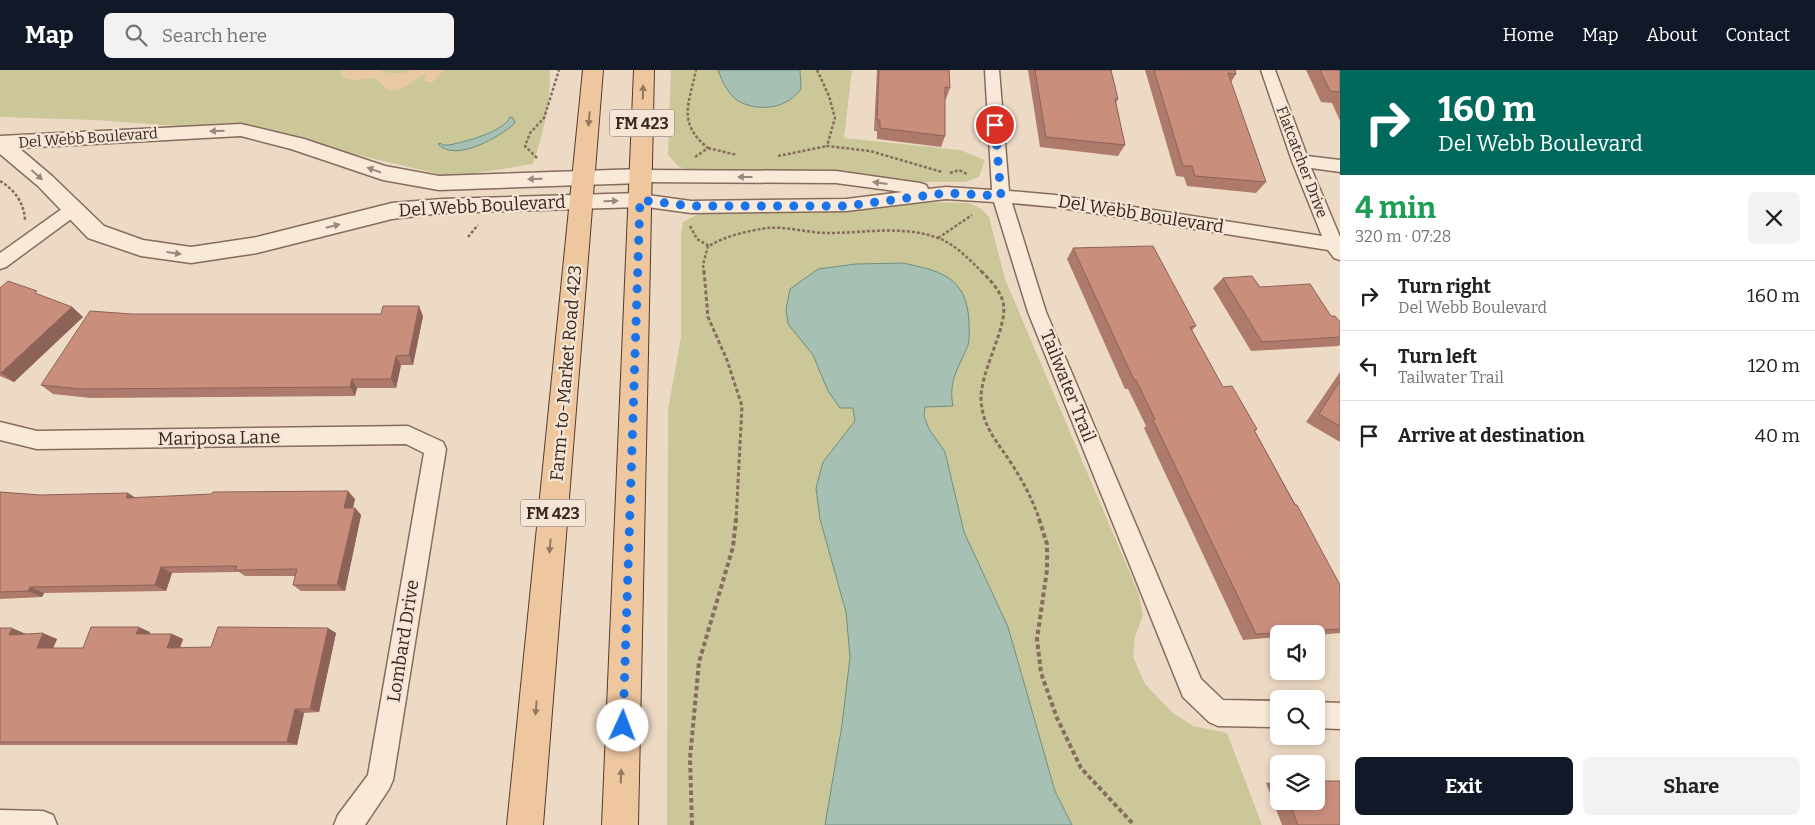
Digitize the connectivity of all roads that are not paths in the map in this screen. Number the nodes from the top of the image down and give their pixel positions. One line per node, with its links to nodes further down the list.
1 (593, 70): 9 (main road, Farm-to-Market Road 423 / FM 423, one-way to 9)
2 (644, 70): 8 (main road, FM 423, one-way to 2)
3 (992, 70): 11 (street, Tailwater Trail)
4 (1268, 70): 6 (street, Flatcatcher Drive)
5 (0, 143): 9 (street, Del Webb Boulevard, one-way to 5); 12 (street, Del Webb Boulevard, one-way to 12)
6 (1300, 161): 7 (street); 13 (street, Flatcatcher Drive)
7 (1340, 166)
8 (640, 188): 9 (street, Del Webb Boulevard); 10 (street, Del Webb Boulevard, one-way to 8); 10 (street, Del Webb Boulevard); 24 (main road, FM 423, one-way to 8)
9 (582, 189): 12 (street, Del Webb Boulevard, one-way to 9); 23 (main road, Farm-to-Market Road 423 / FM 423, one-way to 23)
10 (946, 193): 11 (street, Del Webb Boulevard)
11 (1001, 196): 13 (street, Del Webb Boulevard); 17 (street, Tailwater Trail)
12 (72, 210): 14 (street)
13 (1337, 249)
14 (0, 262)
15 (0, 431): 16 (street, Mariposa Lane)
16 (435, 449): 22 (street, Lombard Drive)
17 (1270, 714)
18 (1325, 715): 19 (street)
19 (1340, 716)
20 (0, 824): 21 (street)
21 (43, 825)
22 (348, 825)
23 (525, 825)
24 (620, 825)

